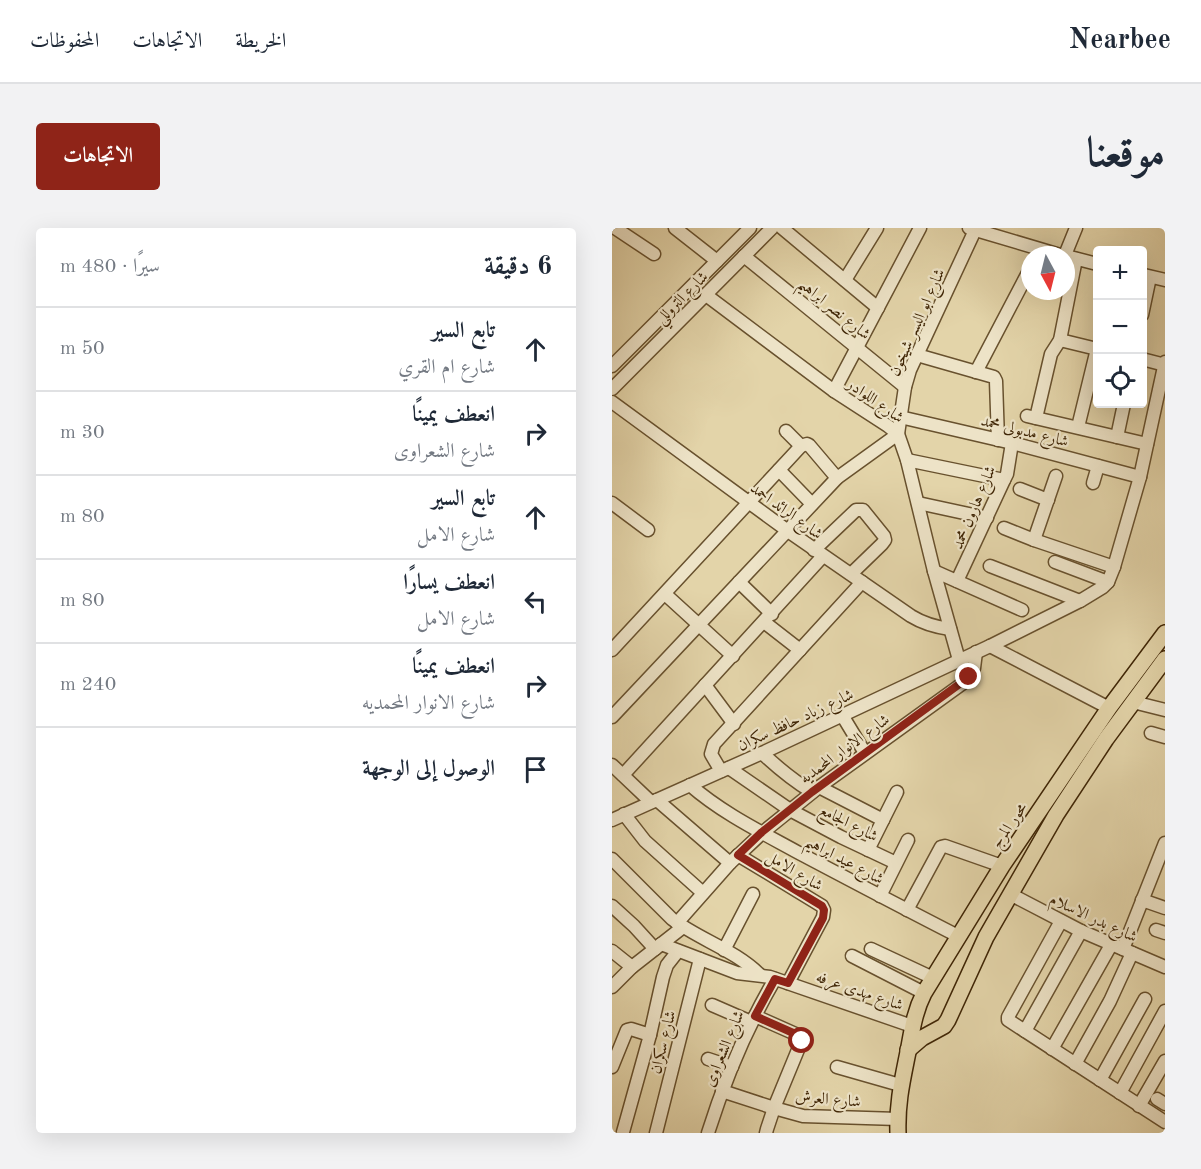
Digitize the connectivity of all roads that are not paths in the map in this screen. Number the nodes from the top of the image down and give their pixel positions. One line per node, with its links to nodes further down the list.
1 (615, 228): 12 (street)
2 (675, 228): 15 (street)
3 (750, 228): 15 (street, شارع التروللي)
4 (772, 228): 13 (street, شارع التروللي)
5 (782, 228): 18 (street)
6 (877, 228): 18 (street)
7 (920, 228): 23 (street)
8 (1076, 228): 11 (street)
9 (973, 229): 10 (street); 30 (street, شارع ابو اليسر شيخون)
10 (1022, 246)
11 (1072, 246)
12 (654, 254)
13 (744, 256): 21 (street, شارع التروللي); 27 (street, شارع نصر ابراهيم)
14 (1075, 258): 16 (street)
15 (717, 261): 24 (street, شارع التروللي)
16 (1093, 263)
17 (1147, 276): 19 (street)
18 (845, 280): 23 (street)
19 (1165, 280)
20 (1021, 286): 34 (street)
21 (706, 295): 25 (street, شارع التروللي); 37 (street, شارع اللوادر)
22 (1064, 300): 26 (street)
23 (878, 308): 27 (street)
24 (658, 318): 25 (street); 33 (street, شارع التروللي)
25 (671, 330): 36 (street, شارع التروللي)
26 (1060, 340): 28 (street); 41 (street)
27 (857, 348): 35 (street, شارع نصر ابراهيم); 37 (street)
28 (1093, 348)
29 (1097, 354): 41 (street)
30 (917, 355): 34 (street); 35 (street, شارع ابو اليسر شيخون)
31 (1147, 360): 32 (street)
32 (1165, 364): 47 (street)
33 (612, 366)
34 (976, 372): 45 (street)
35 (905, 387): 40 (street, شارع ابو اليسر شيخون)
36 (612, 389)
37 (834, 391): 43 (street, شارع اللوادر)
38 (612, 402): 60 (street, شارع الرائد احمد)
39 (1123, 408): 44 (street)
40 (900, 417): 43 (street, شارع ابو اليسر شيخون); 45 (street, شارع مدبولى محمد)
41 (1078, 427): 44 (street)
42 (786, 431): 48 (street)
43 (898, 434): 49 (street, شارع اللوادر); 54 (street)
44 (1117, 436): 47 (street)
45 (998, 440): 46 (street, شارع مدبولى محمد)
46 (1012, 443): 50 (street, شارع مدبولى محمد); 55 (street, شارع هارون محمد)
47 (1148, 444): 53 (street)
48 (801, 446): 51 (street); 54 (street)
49 (907, 460): 55 (street); 61 (street, شارع اللوادر)
50 (1098, 466): 53 (street, شارع مدبولى محمد); 56 (street)
51 (779, 470): 60 (street); 62 (street)
52 (1056, 476): 58 (street)
53 (1140, 477): 71 (street)
54 (837, 478): 62 (street)
55 (1004, 480): 63 (street, شارع هارون محمد)
56 (1093, 483)
57 (1020, 489): 58 (street)
58 (1048, 500): 67 (street)
59 (612, 503): 65 (street)
60 (749, 503): 66 (street, شارع الرائد احمد); 78 (street)
61 (918, 503): 63 (street); 72 (street, شارع اللوادر)
62 (812, 504): 66 (street)
63 (987, 518): 74 (street, شارع هارون محمد)
64 (1004, 528): 67 (street)
65 (648, 530)
66 (788, 531): 68 (street, شارع الرائد احمد); 75 (street)
67 (1034, 540): 71 (street)
68 (819, 553): 73 (street, شارع الرائد احمد); 73 (street); 81 (street)
69 (1055, 562): 77 (street)
70 (990, 566): 79 (street)
71 (1114, 567): 77 (street)
72 (934, 571): 74 (street); 83 (street, شارع اللوادر)
73 (851, 574): 76 (street, شارع الرائد احمد)
74 (957, 581): 80 (street)
75 (739, 582): 81 (street); 82 (street)
76 (862, 582): 83 (street, شارع الرائد احمد); 87 (street)
77 (1108, 582): 79 (street, شارع زياد حافظ سكران)
78 (665, 594): 82 (street); 86 (street)
79 (1080, 601): 85 (street, شارع زياد حافظ سكران)
80 (1022, 610)
81 (768, 618): 87 (street); 89 (street)
82 (698, 624): 89 (street); 97 (street)
83 (950, 629): 91 (street, شارع اللوادر)
84 (1165, 633): 94 (main road, محور المرج)
85 (990, 646): 88 (street, شارع زياد حافظ سكران); 94 (street)
86 (612, 650)
87 (800, 650): 98 (street)
88 (976, 652): 91 (street, شارع زياد حافظ سكران); 102 (street, شارع الانوار المحمديه)
89 (733, 656): 92 (street)
90 (1165, 659): 93 (main road)
91 (959, 660): 96 (street, شارع زياد حافظ سكران)
92 (705, 685): 98 (street); 105 (street)
93 (1133, 702): 95 (street); 125 (main road)
94 (1109, 708): 120 (main road, محور المرج)
95 (1165, 710)
96 (842, 715): 101 (street, شارع زياد حافظ سكران); 102 (street)
97 (612, 717)
98 (734, 724): 104 (street)
99 (1151, 733): 100 (street)
100 (1165, 737)
101 (762, 753): 104 (street, شارع زياد حافظ سكران); 107 (street)
102 (865, 753): 107 (street, شارع الانوار المحمديه)
103 (612, 765): 105 (street)
104 (725, 770): 106 (street, شارع زياد حافظ سكران); 110 (street, شارع الجامع)
105 (623, 775): 109 (street)
106 (690, 785): 109 (street, شارع زياد حافظ سكران); 113 (street, شارع عيد ابراهيم)
107 (815, 789): 110 (street, شارع الانوار المحمديه); 112 (street)
108 (897, 792): 112 (street)
109 (654, 801): 111 (street, شارع زياد حافظ سكران); 118 (street)
110 (790, 810): 113 (street, شارع الانوار المحمديه); 116 (street, شارع الجامع)
111 (618, 817): 123 (street)
112 (883, 820): 116 (street)
113 (762, 832): 118 (street, شارع الانوار المحمديه); 126 (street, شارع عيد ابراهيم)
114 (908, 840): 119 (street)
115 (1165, 843): 121 (street)
116 (868, 850): 119 (street, شارع الجامع)
117 (612, 859): 132 (street)
118 (734, 859): 123 (street, شارع الانوار المحمديه); 148 (street, شارع الامل)
119 (896, 863): 126 (street)
120 (1002, 866): 130 (street); 134 (main road, محور المرج)
121 (1152, 876): 122 (street); 127 (street)
122 (1165, 879)
123 (703, 893): 132 (street, شارع الانوار المحمديه)
124 (753, 894): 138 (street)
125 (1011, 894): 131 (street, شارع بدر الاسلام); 159 (main road)
126 (880, 896): 130 (street, شارع عيد ابراهيم)
127 (1142, 900): 129 (street); 137 (street)
128 (612, 906): 135 (street)
129 (1165, 908)
130 (907, 910): 134 (street, شارع عيد ابراهيم)
131 (1061, 921): 133 (street, شارع بدر الاسلام); 156 (street)
132 (680, 925): 135 (street, شارع الانوار المحمديه); 138 (street)
133 (1081, 931): 137 (street, شارع بدر الاسلام); 156 (street)
134 (958, 936): 146 (main road, محور المرج)
135 (658, 946): 140 (street, شارع مهدى عرفه); 143 (street, شارع الانوار المحمديه)
136 (871, 949): 146 (street)
137 (1122, 949): 144 (street, شارع بدر الاسلام); 158 (street); 162 (street)
138 (724, 950): 145 (street)
139 (612, 951): 143 (street)
140 (678, 951): 142 (street, شارع مهدى عرفه); 157 (street)
141 (852, 956): 150 (street)
142 (700, 959): 145 (street, شارع مهدى عرفه); 175 (street, شارع سكران)
143 (632, 967): 149 (street, شارع الانوار المحمديه)
144 (1165, 967)
145 (760, 975): 147 (street, شارع مهدى عرفه)
146 (933, 978): 150 (main road, محور المرج)
147 (775, 979): 148 (street, شارع مهدى عرفه); 154 (street, شارع الشعراوى)
148 (788, 983): 155 (street, شارع مهدى عرفه)
149 (612, 987)
150 (924, 993): 155 (main road, محور المرج)
151 (1145, 999): 166 (street)
152 (712, 1005): 154 (street)
153 (1165, 1011): 169 (street)
154 (753, 1019): 164 (street, شارع الشعراوى); 171 (street)
155 (912, 1026): 159 (main road, محور المرج)
156 (1026, 1031): 158 (street)
157 (650, 1035): 163 (street); 174 (street)
158 (1053, 1049): 162 (street)
159 (908, 1050): 167 (main road, محور المرج)
160 (708, 1059): 164 (street)
161 (1165, 1060): 170 (street)
162 (1075, 1064): 166 (street)
163 (612, 1067)
164 (732, 1067): 168 (street, شارع الشعراوى)
165 (837, 1067): 167 (street)
166 (1100, 1080): 169 (street)
167 (900, 1085): 173 (main road, محور المرج)
168 (722, 1090): 171 (street, شارع العرش); 176 (street, شارع الشعراوى)
169 (1120, 1093): 170 (street)
170 (1139, 1106): 172 (street)
171 (774, 1108): 173 (street, شارع العرش); 177 (street)
172 (1165, 1122)
173 (898, 1126)
174 (620, 1131)
175 (656, 1133)
176 (708, 1133)
177 (766, 1133)

